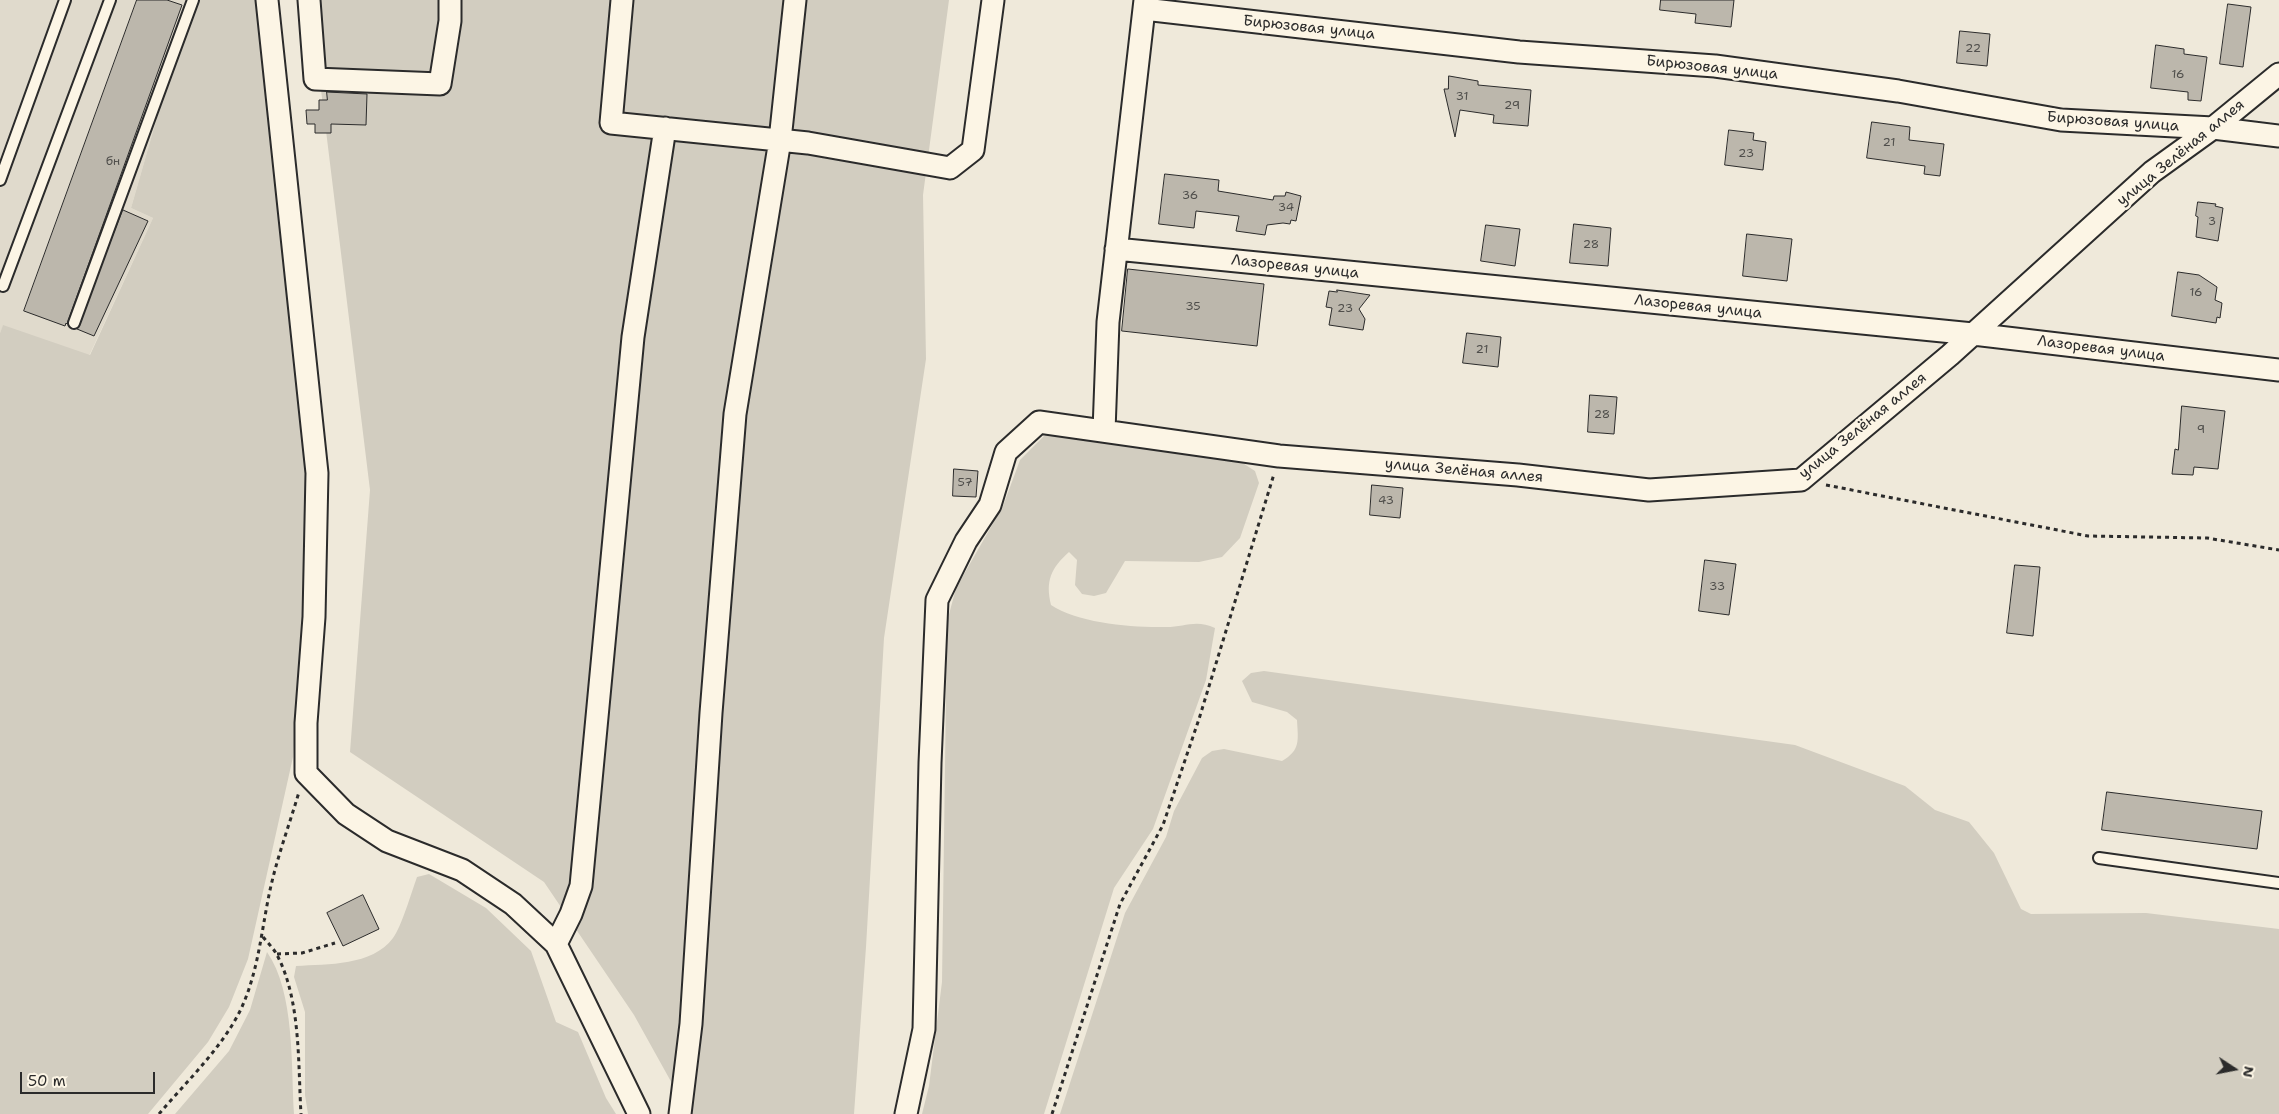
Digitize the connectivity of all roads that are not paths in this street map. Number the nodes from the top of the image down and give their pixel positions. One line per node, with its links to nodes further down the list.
1 (65, 0): 16 (lane)
2 (110, 0): 18 (lane)
3 (193, 0): 19 (lane)
4 (267, 0): 25 (street)
5 (308, 0): 6 (street)
6 (450, 0)
7 (622, 0): 12 (street)
8 (795, 0): 15 (street)
9 (993, 0): 15 (street)
10 (1145, 5): 13 (street, Бирюзовая улица); 17 (street)
11 (2279, 74): 13 (street, улица Зелёная аллея)
12 (665, 128): 15 (street); 25 (street)
13 (2213, 128): 14 (street, Бирюзовая улица); 20 (street, улица Зелёная аллея)
14 (2279, 136)
15 (780, 140): 27 (street)
16 (0, 180)
17 (1116, 249): 20 (street, Лазоревая улица); 22 (street)
18 (4, 286)
19 (74, 323)
20 (1973, 334): 21 (street, Лазоревая улица); 22 (street, улица Зелёная аллея)
21 (2279, 370)
22 (1104, 431): 28 (street, улица Зелёная аллея)
23 (2098, 858): 24 (lane)
24 (2279, 883)
25 (556, 944): 26 (street)
26 (638, 1114)
27 (680, 1114)
28 (906, 1114)

